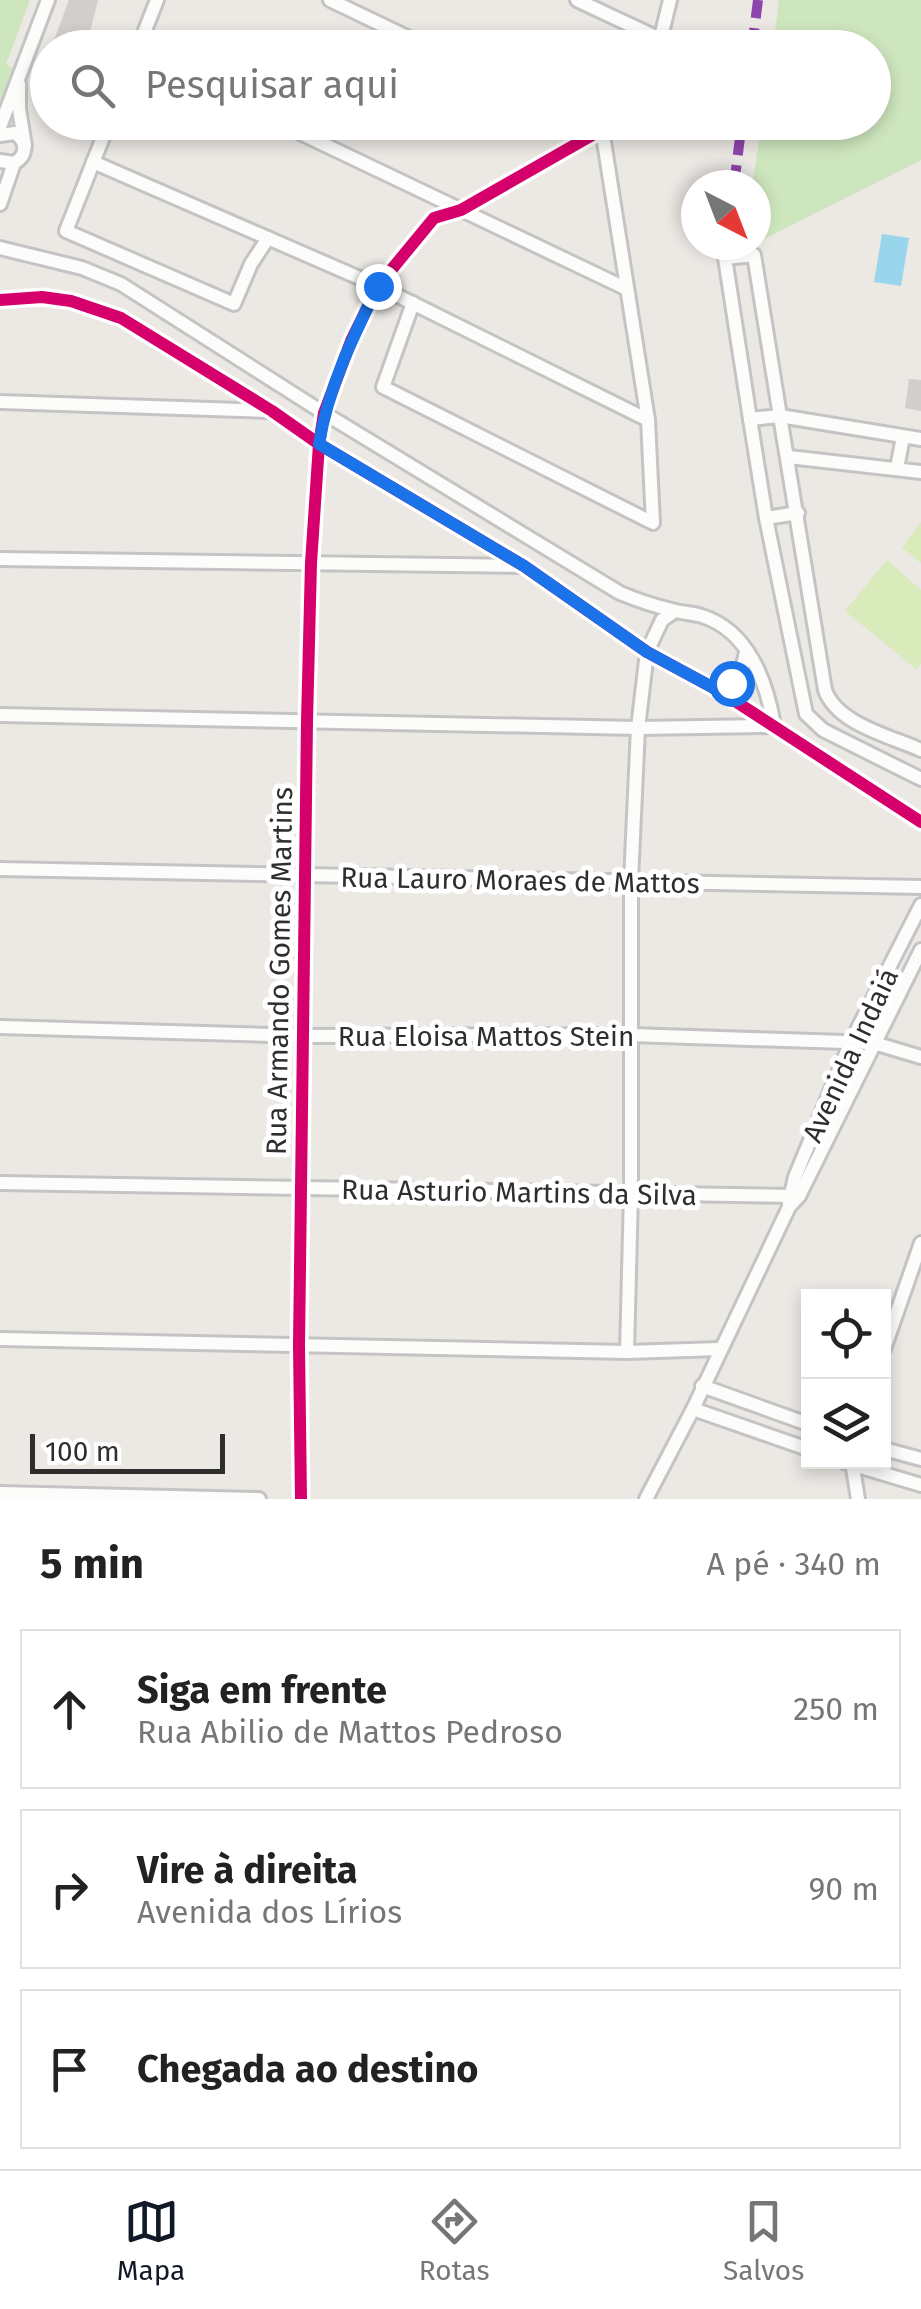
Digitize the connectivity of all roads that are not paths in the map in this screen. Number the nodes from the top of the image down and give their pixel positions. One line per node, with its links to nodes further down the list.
1 (48, 0): 6 (street)
2 (157, 0): 7 (street)
3 (330, 0): 8 (street)
4 (576, 0): 9 (street)
5 (670, 0): 10 (street)
6 (36, 30)
7 (145, 30)
8 (392, 30)
9 (633, 30)
10 (662, 30)
11 (30, 46): 12 (street)
12 (20, 71): 13 (street); 19 (street)
13 (0, 127)
14 (0, 136): 19 (street)
15 (102, 140): 21 (street)
16 (315, 140): 23 (street)
17 (584, 140): 23 (street, Rua Armando Gomes Martins)
18 (610, 140): 27 (street)
19 (25, 146): 20 (street)
20 (7, 162): 22 (street)
21 (93, 162): 24 (street); 24 (street)
22 (0, 204)
23 (461, 210): 26 (street, Rua Armando Gomes Martins); 27 (street)
24 (268, 238): 26 (street)
25 (0, 248): 32 (street)
26 (375, 284): 29 (street); 32 (street, Rua Armando Gomes Martins)
27 (625, 288): 35 (street)
28 (0, 300): 31 (street)
29 (413, 303): 35 (street); 35 (street)
30 (0, 402): 31 (street)
31 (272, 411): 38 (street)
32 (322, 411): 38 (street, Rua Armando Gomes Martins); 49 (street)
33 (780, 416): 34 (street); 34 (street); 36 (street); 39 (street)
34 (750, 419): 43 (street)
35 (648, 420)
36 (903, 437): 37 (street); 40 (street)
37 (921, 439)
38 (319, 444): 46 (street, Rua Armando Gomes Martins); 47 (street)
39 (789, 458): 40 (street); 42 (street)
40 (898, 468): 41 (street)
41 (921, 472)
42 (798, 513): 43 (street); 53 (street)
43 (766, 518): 58 (street)
44 (0, 547): 45 (street)
45 (0, 559): 46 (street); 48 (street)
46 (311, 563): 47 (street); 55 (street, Rua Armando Gomes Martins)
47 (524, 566): 50 (street)
48 (0, 569)
49 (675, 611): 50 (street); 51 (street)
50 (647, 652): 52 (street); 57 (street)
51 (746, 652): 52 (street); 56 (street)
52 (721, 692): 56 (street)
53 (830, 704): 58 (street); 59 (street)
54 (0, 715): 55 (street)
55 (307, 721): 57 (street); 63 (street, Rua Armando Gomes Martins)
56 (774, 726): 57 (street); 61 (street)
57 (638, 728): 64 (street)
58 (823, 730): 60 (street)
59 (921, 750)
60 (921, 779)
61 (921, 822)
62 (0, 869): 63 (street, Rua Lauro Moraes de Mattos)
63 (305, 877): 64 (street, Rua Lauro Moraes de Mattos); 70 (street, Rua Armando Gomes Martins)
64 (631, 880): 65 (street, Rua Lauro Moraes de Mattos); 69 (street)
65 (921, 888)
66 (921, 905): 71 (street, Avenida Indaiá)
67 (921, 950): 72 (street, Avenida Indaiá)
68 (0, 1027): 70 (street, Rua Eloisa Mattos Stein)
69 (631, 1035): 70 (street, Rua Eloisa Mattos Stein); 71 (street, Rua Eloisa Mattos Stein); 76 (street)
70 (304, 1036): 75 (street, Rua Armando Gomes Martins)
71 (852, 1042): 72 (street, Rua Eloisa Mattos Stein); 77 (street, Avenida Indaiá)
72 (874, 1042): 73 (street, Rua Eloisa Mattos Stein); 77 (street, Avenida Indaiá)
73 (921, 1057)
74 (0, 1183): 75 (street, Rua Asturio Martins da Silva)
75 (301, 1188): 76 (street, Rua Asturio Martins da Silva); 81 (street, Rua Armando Gomes Martins)
76 (631, 1192): 77 (street, Rua Asturio Martins da Silva); 83 (street)
77 (792, 1200): 82 (street, Avenida Indaiá)
78 (921, 1243): 79 (street)
79 (891, 1329)
80 (0, 1339): 81 (street)
81 (300, 1345): 83 (street); 95 (street, Rua Armando Gomes Martins)
82 (719, 1349): 83 (street); 84 (street, Avenida Indaiá)
83 (627, 1352)
84 (702, 1386): 85 (street, Avenida Indaiá); 86 (street)
85 (693, 1409): 87 (street); 96 (street, Avenida Indaiá)
86 (801, 1421)
87 (801, 1447)
88 (891, 1451): 89 (street)
89 (921, 1459)
90 (851, 1469): 97 (street)
91 (872, 1469): 92 (street)
92 (921, 1484)
93 (0, 1493): 94 (street)
94 (259, 1499)
95 (301, 1499)
96 (646, 1499)
97 (858, 1499)

